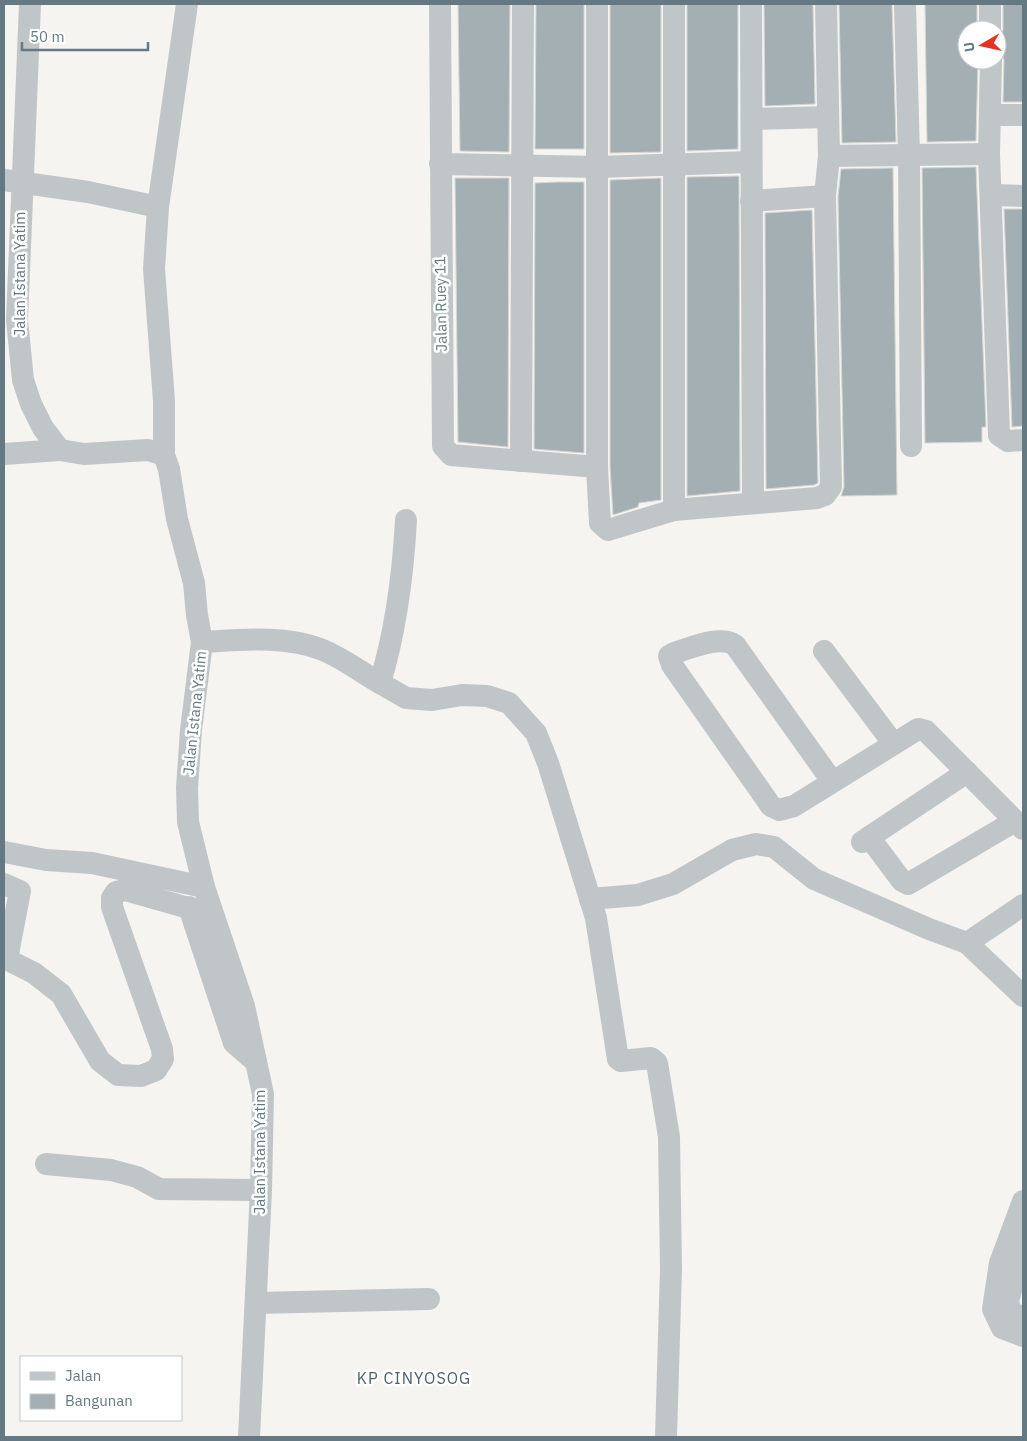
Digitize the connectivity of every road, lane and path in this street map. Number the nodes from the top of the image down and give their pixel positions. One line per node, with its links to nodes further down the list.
1 (30, 4): 25 (street, Jalan Istana Yatim)
2 (188, 4): 30 (street, Jalan Istana Yatim)
3 (440, 4): 21 (street, Jalan Ruey 11)
4 (523, 4): 22 (street)
5 (597, 4): 24 (street)
6 (674, 4): 23 (street)
7 (751, 4): 16 (street)
8 (826, 4): 15 (street)
9 (905, 4): 19 (street)
10 (990, 4): 11 (street)
11 (990, 20)
12 (991, 70): 13 (street)
13 (992, 115): 14 (street); 17 (street)
14 (1023, 116)
15 (828, 117): 16 (street); 18 (street)
16 (752, 119): 20 (street)
17 (990, 154): 19 (street); 26 (street)
18 (829, 156): 19 (street); 27 (street)
19 (909, 156): 33 (street)
20 (750, 162): 23 (street); 29 (street)
21 (440, 164): 22 (street); 37 (street, Jalan Ruey 11)
22 (523, 164): 24 (street); 37 (street)
23 (674, 165): 24 (street); 40 (street)
24 (598, 167): 38 (street)
25 (12, 181): 30 (street); 31 (street, Jalan Istana Yatim)
26 (992, 195): 28 (street); 32 (street)
27 (826, 196): 29 (street); 39 (street)
28 (1023, 196)
29 (751, 201): 39 (street)
30 (158, 208): 36 (street, Jalan Istana Yatim)
31 (10, 320): 34 (street, Jalan Istana Yatim)
32 (1023, 440)
33 (911, 446)
34 (60, 450): 35 (street); 36 (street)
35 (4, 454)
36 (164, 455): 42 (street, Jalan Istana Yatim)
37 (521, 461): 38 (street, Jalan Ruey 11)
38 (597, 467): 40 (street)
39 (753, 503): 40 (street)
40 (674, 510)
41 (406, 520): 44 (street)
42 (202, 642): 44 (street); 51 (street, Jalan Istana Yatim)
43 (824, 651): 45 (street)
44 (380, 683): 52 (street)
45 (893, 743): 46 (street); 47 (street)
46 (967, 772): 48 (street); 48 (street)
47 (832, 781): 47 (street)
48 (1019, 825)
49 (4, 852): 51 (street)
50 (4, 884): 57 (street)
51 (204, 887): 55 (street, Jalan Istana Yatim)
52 (590, 899): 56 (street); 69 (street)
53 (1023, 904): 56 (street)
54 (188, 908): 55 (street); 57 (street); 59 (street)
55 (213, 915): 59 (street, Jalan Istana Yatim)
56 (970, 941): 58 (street)
57 (5, 958)
58 (1023, 996)
59 (256, 1062): 61 (street, Jalan Istana Yatim)
60 (46, 1164): 61 (street)
61 (262, 1190): 65 (street, Jalan Istana Yatim)
62 (1023, 1201): 67 (street)
63 (1023, 1243): 66 (street)
64 (429, 1300): 65 (street)
65 (256, 1303): 68 (street, Jalan Istana Yatim)
66 (1023, 1317)
67 (1023, 1336)
68 (249, 1437)
69 (666, 1437)

